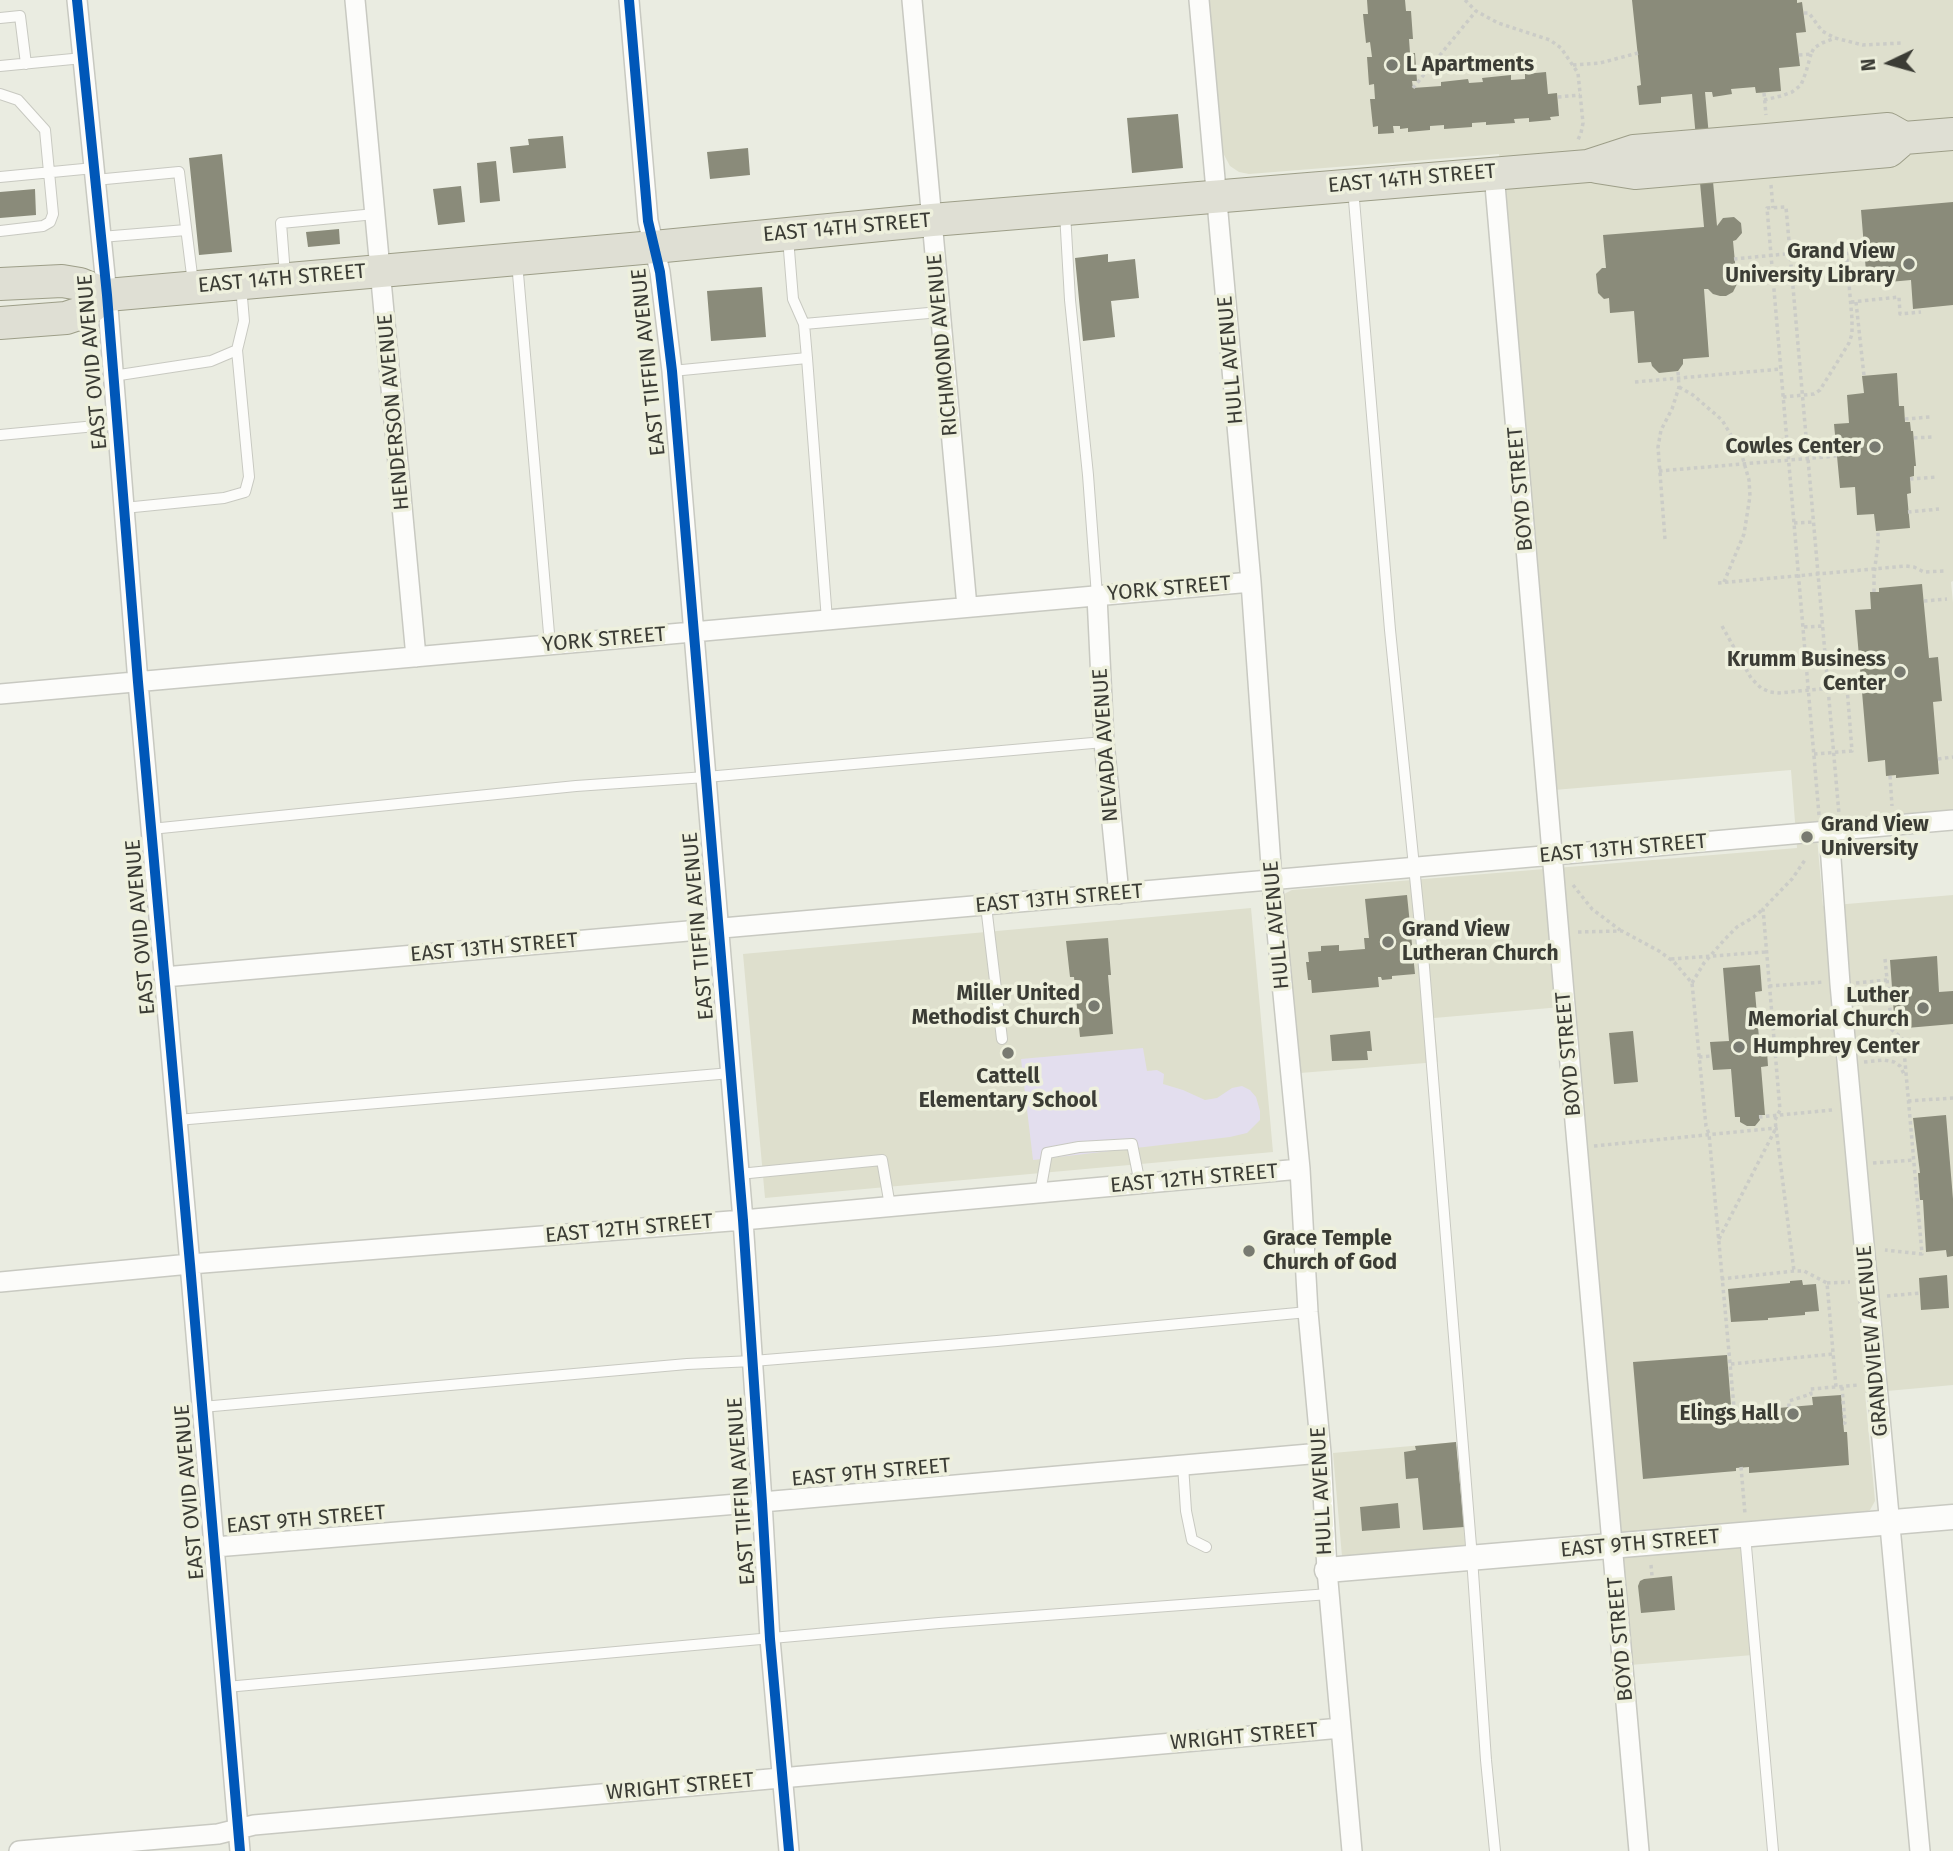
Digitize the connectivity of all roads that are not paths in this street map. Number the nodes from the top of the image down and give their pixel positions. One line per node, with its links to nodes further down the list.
1 (77, 0): 7 (street, EAST OVID AVENUE)
2 (355, 0): 19 (street, HENDERSON AVENUE)
3 (629, 0): 25 (street, EAST TIFFIN AVENUE)
4 (912, 0): 20 (street, RICHMOND AVENUE)
5 (1199, 0): 17 (street, HULL AVENUE)
6 (0, 18): 8 (lane)
7 (83, 58): 8 (lane); 14 (street, EAST OVID AVENUE)
8 (26, 64): 9 (lane)
9 (0, 66)
10 (0, 94): 12 (lane)
11 (1953, 134): 13 (main road, EAST 14TH STREET)
12 (50, 172): 14 (lane); 15 (lane); 22 (lane)
13 (1494, 173): 16 (main road, EAST 14TH STREET); 57 (street, BOYD STREET)
14 (95, 174): 21 (lane); 24 (street, EAST OVID AVENUE)
15 (0, 177)
16 (1353, 184): 17 (main road, EAST 14TH STREET); 58 (lane)
17 (1216, 196): 18 (main road, EAST 14TH STREET); 43 (street, HULL AVENUE)
18 (1065, 209): 20 (main road, EAST 14TH STREET); 44 (lane)
19 (375, 214): 27 (street, HENDERSON AVENUE); 28 (lane)
20 (932, 220): 23 (main road, EAST 14TH STREET); 33 (street, RICHMOND AVENUE)
21 (187, 230): 24 (lane); 31 (lane)
22 (0, 231)
23 (787, 233): 25 (main road, EAST 14TH STREET); 35 (lane)
24 (101, 237): 32 (street, EAST OVID AVENUE)
25 (654, 247): 26 (main road, EAST 14TH STREET); 38 (street, EAST TIFFIN AVENUE)
26 (516, 258): 27 (main road, EAST 14TH STREET); 48 (lane)
27 (380, 271): 28 (main road, EAST 14TH STREET); 49 (street, HENDERSON AVENUE)
28 (285, 279): 29 (main road, EAST 14TH STREET)
29 (240, 283): 31 (main road, EAST 14TH STREET); 36 (lane)
30 (0, 284): 32 (main road, EAST 14TH STREET)
31 (194, 287): 32 (main road, EAST 14TH STREET)
32 (107, 295): 34 (main road, EAST 14TH STREET); 39 (street, EAST OVID AVENUE)
33 (940, 312): 35 (lane); 45 (street, RICHMOND AVENUE)
34 (0, 323)
35 (804, 324): 37 (lane)
36 (237, 350): 39 (lane); 42 (lane)
37 (807, 358): 38 (lane); 46 (lane)
38 (672, 371): 47 (street, EAST TIFFIN AVENUE)
39 (113, 376): 40 (street, EAST OVID AVENUE)
40 (117, 424): 41 (lane); 42 (street, EAST OVID AVENUE)
41 (0, 435)
42 (124, 508): 50 (street, EAST OVID AVENUE)
43 (1251, 582): 44 (street, YORK STREET); 59 (street, HULL AVENUE)
44 (1097, 596): 45 (street, YORK STREET); 52 (street, NEVADA AVENUE)
45 (967, 607): 46 (street, YORK STREET)
46 (827, 620): 47 (street, YORK STREET)
47 (694, 632): 48 (street, YORK STREET); 53 (street, EAST TIFFIN AVENUE)
48 (550, 645): 49 (street, YORK STREET)
49 (416, 657): 50 (street, YORK STREET)
50 (138, 682): 51 (street, YORK STREET); 55 (street, EAST OVID AVENUE)
51 (0, 694)
52 (1104, 742): 53 (lane); 60 (street, NEVADA AVENUE)
53 (706, 777): 55 (lane); 62 (street, EAST TIFFIN AVENUE)
54 (1953, 820): 56 (street, EAST 13TH STREET)
55 (151, 828): 63 (street, EAST OVID AVENUE)
56 (1830, 830): 57 (street, EAST 13TH STREET); 82 (street, GRANDVIEW AVENUE)
57 (1552, 856): 58 (street, EAST 13TH STREET); 86 (street, BOYD STREET)
58 (1415, 868): 59 (street, EAST 13TH STREET); 87 (lane)
59 (1272, 880): 60 (street, EAST 13TH STREET); 67 (street, HULL AVENUE)
60 (1119, 894): 61 (street, EAST 13TH STREET)
61 (986, 905): 62 (street, EAST 13TH STREET); 64 (lane)
62 (719, 929): 63 (street, EAST 13TH STREET); 65 (street, EAST TIFFIN AVENUE)
63 (164, 977): 66 (street, EAST OVID AVENUE)
64 (1002, 1039)
65 (730, 1073): 66 (lane); 68 (street, EAST TIFFIN AVENUE)
66 (177, 1120): 73 (street, EAST OVID AVENUE)
67 (1300, 1169): 69 (street, EAST 12TH STREET); 75 (street, HULL AVENUE)
68 (739, 1174): 71 (lane); 72 (street, EAST TIFFIN AVENUE)
69 (1139, 1184): 70 (street, EAST 12TH STREET); 70 (lane)
70 (1040, 1193): 71 (street, EAST 12TH STREET)
71 (890, 1206): 72 (street, EAST 12TH STREET)
72 (743, 1220): 73 (street, EAST 12TH STREET); 76 (street, EAST TIFFIN AVENUE)
73 (190, 1264): 74 (street, EAST 12TH STREET); 77 (street, EAST OVID AVENUE)
74 (0, 1282)
75 (1308, 1312): 76 (lane); 78 (street, HULL AVENUE)
76 (753, 1361): 77 (lane); 80 (street, EAST TIFFIN AVENUE)
77 (202, 1407): 84 (street, EAST OVID AVENUE)
78 (1321, 1453): 79 (street, EAST 9TH STREET); 88 (street, HULL AVENUE)
79 (1183, 1465): 80 (street, EAST 9TH STREET); 85 (lane)
80 (762, 1502): 84 (street, EAST 9TH STREET); 90 (street, EAST TIFFIN AVENUE)
81 (1953, 1517): 82 (street, EAST 9TH STREET)
82 (1890, 1522): 83 (street, EAST 9TH STREET); 102 (street, GRANDVIEW AVENUE)
83 (1746, 1535): 86 (street, EAST 9TH STREET); 101 (lane)
84 (215, 1547): 91 (street, EAST OVID AVENUE)
85 (1206, 1547)
86 (1613, 1547): 87 (street, EAST 9TH STREET); 100 (street, BOYD STREET)
87 (1472, 1558): 88 (street, EAST 9TH STREET); 99 (lane)
88 (1327, 1570): 89 (street, HULL AVENUE)
89 (1329, 1594): 90 (lane); 92 (street, HULL AVENUE)
90 (770, 1639): 91 (lane); 93 (street, EAST TIFFIN AVENUE)
91 (226, 1687): 94 (street, EAST OVID AVENUE)
92 (1341, 1728): 93 (street, WRIGHT STREET); 98 (street, HULL AVENUE)
93 (783, 1778): 94 (street, WRIGHT STREET); 97 (street, EAST TIFFIN AVENUE)
94 (237, 1829): 95 (street, WRIGHT STREET); 96 (street, EAST OVID AVENUE)
95 (19, 1851)
96 (240, 1851)
97 (789, 1851)
98 (1352, 1851)
99 (1494, 1851)
100 (1639, 1851)
101 (1773, 1851)
102 (1920, 1851)

